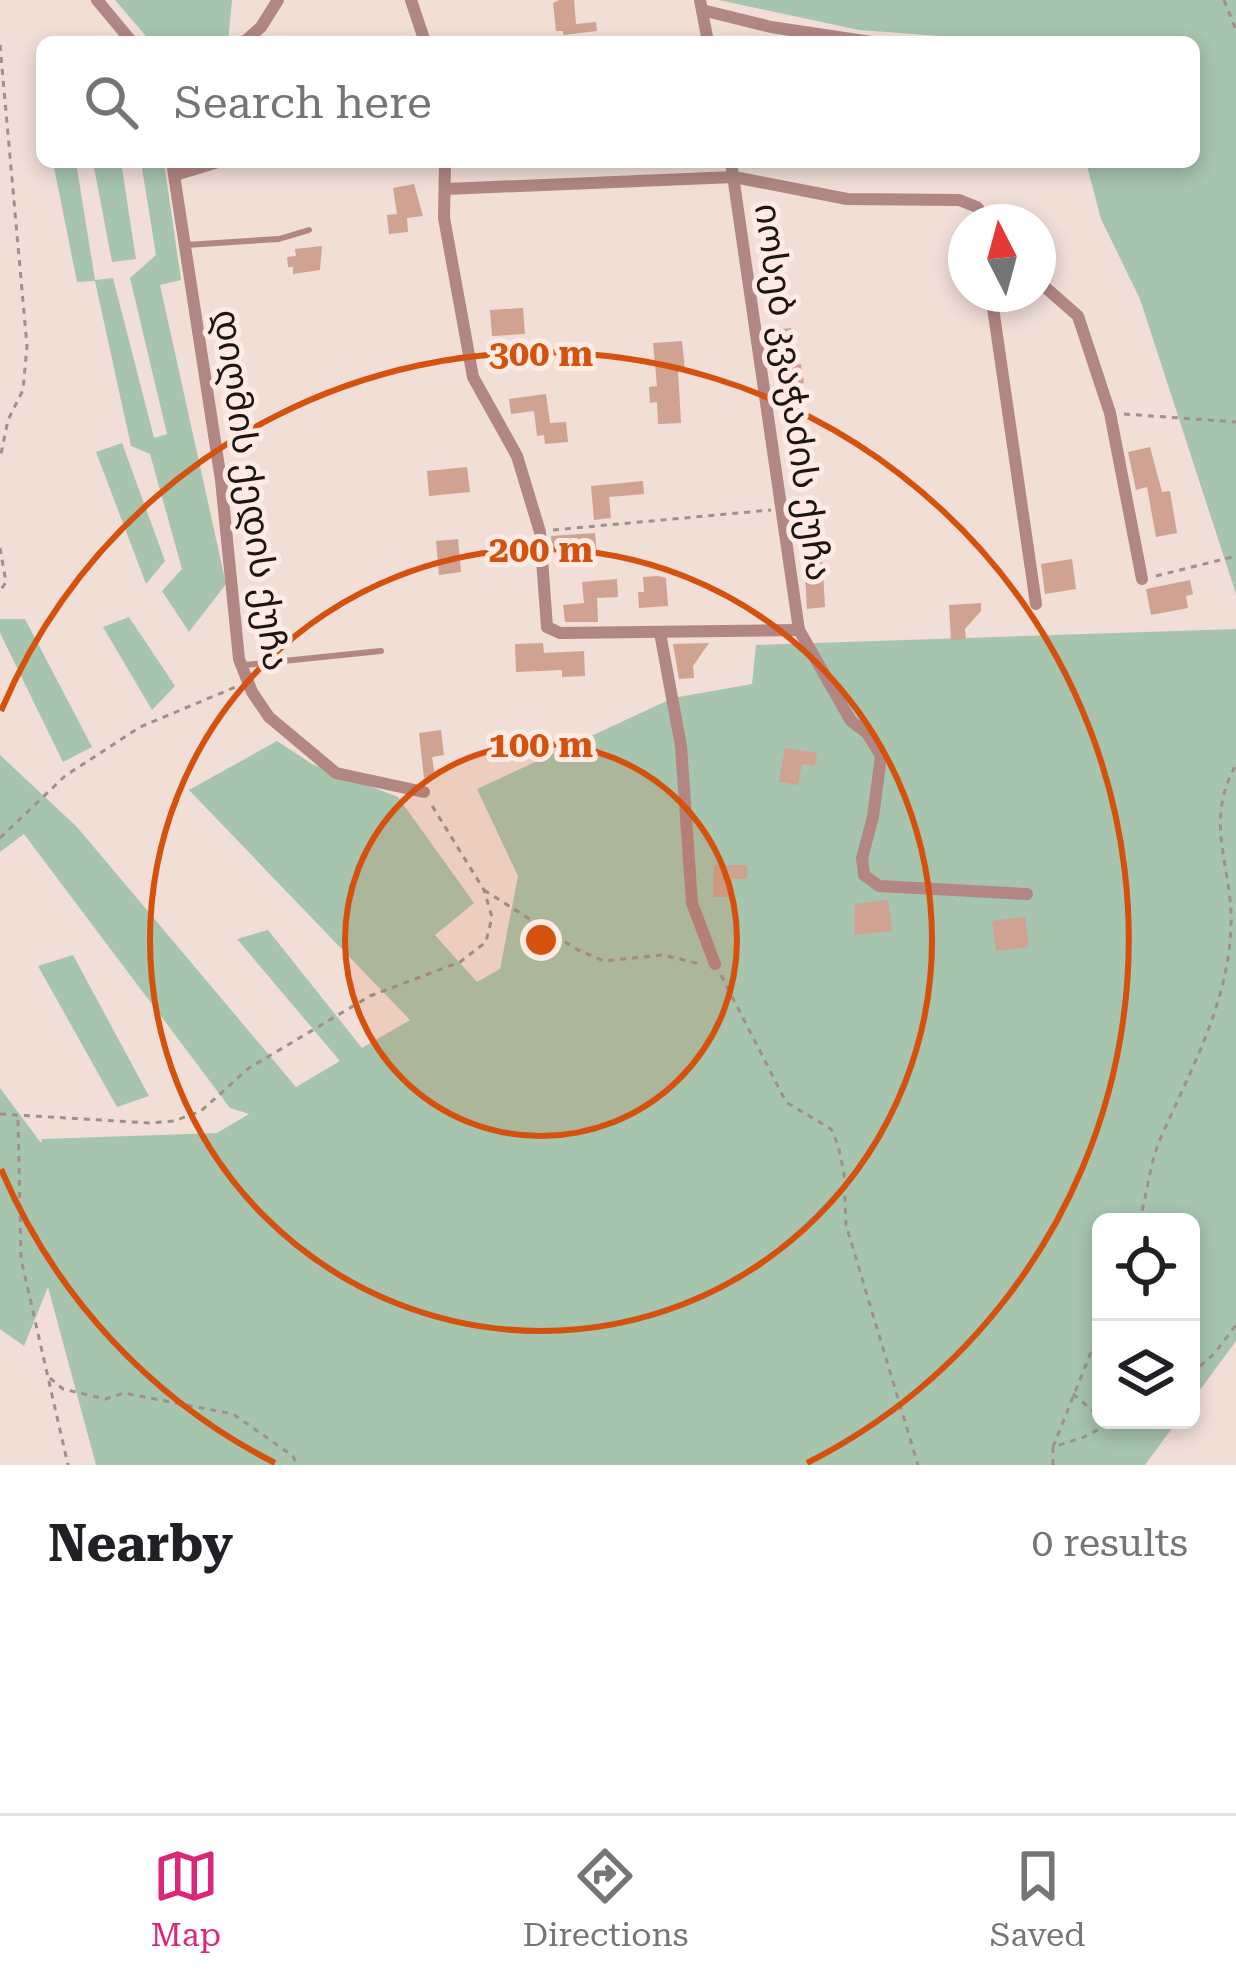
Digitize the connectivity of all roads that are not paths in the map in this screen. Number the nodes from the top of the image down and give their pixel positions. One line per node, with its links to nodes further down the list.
1 (97, 0): 5 (street)
2 (278, 0): 6 (street)
3 (411, 0): 7 (street)
4 (701, 5): 8 (street); 9 (street)
5 (127, 36)
6 (251, 36)
7 (423, 36)
8 (707, 36)
9 (834, 36)
10 (174, 168): 17 (street, დიღმის ქედის ქუჩა)
11 (445, 168): 14 (street)
12 (732, 168): 13 (street, იოსებ კვაჭაძის ქუჩა)
13 (734, 177): 14 (street); 15 (street); 22 (street, იოსებ კვაჭაძის ქუჩა)
14 (446, 189): 23 (street)
15 (963, 204)
16 (309, 230): 17 (lane)
17 (186, 245): 25 (street, დიღმის ქედის ქუჩა)
18 (1056, 297): 20 (street)
19 (994, 312): 21 (street)
20 (1142, 579)
21 (1036, 604)
22 (799, 630): 23 (street); 27 (street)
23 (660, 633): 28 (street)
24 (381, 650): 25 (lane)
25 (242, 665): 26 (street, დიღმის ქედის ქუჩა)
26 (424, 792)
27 (1027, 894)
28 (715, 964)

